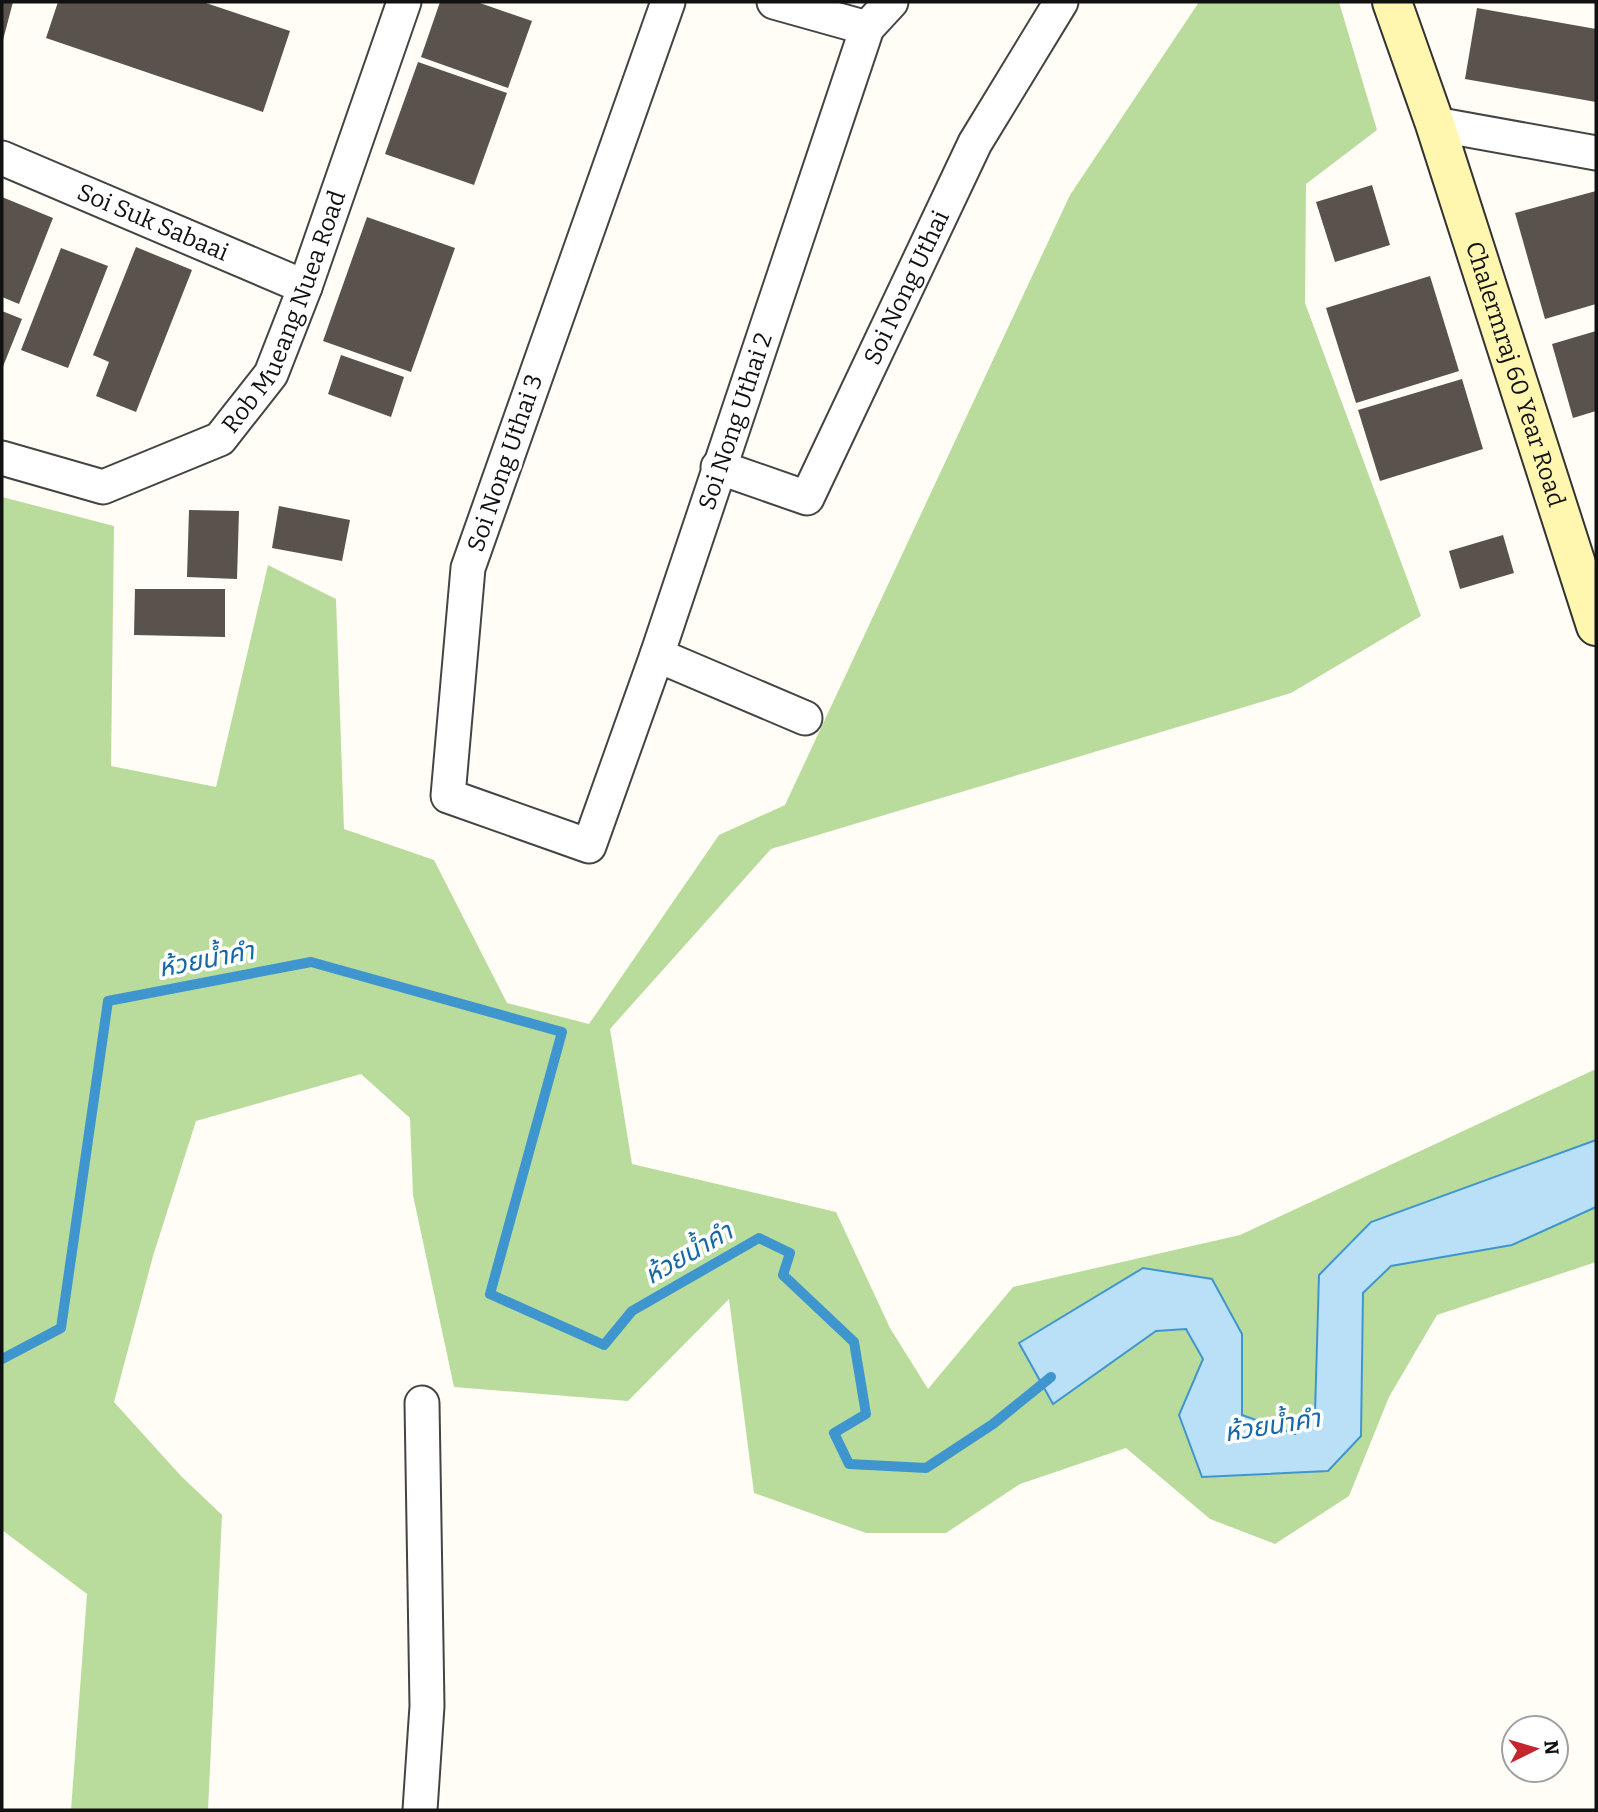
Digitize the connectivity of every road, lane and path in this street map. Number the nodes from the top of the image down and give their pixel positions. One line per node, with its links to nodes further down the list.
1 (404, 2): 11 (street, Rob Mueang Nuea Road)
2 (668, 2): 17 (street, Soi Nong Uthai 3)
3 (774, 2): 7 (street)
4 (891, 2): 7 (street, Soi Nong Uthai 2)
5 (1061, 2): 13 (street, Soi Nong Uthai)
6 (1392, 2): 8 (street, Chalermraj 60 Year Road)
7 (867, 28): 13 (street, Soi Nong Uthai 2)
8 (1435, 124): 9 (street); 14 (street, Chalermraj 60 Year Road)
9 (1596, 153)
10 (2, 158): 11 (street, Soi Suk Sabaai)
11 (305, 287): 12 (street, Rob Mueang Nuea Road)
12 (2, 458)
13 (718, 467): 15 (street, Soi Nong Uthai 2)
14 (1596, 626)
15 (657, 655): 16 (street); 17 (street, Soi Nong Uthai 2)
16 (805, 718)
17 (589, 846)
18 (422, 1402): 19 (street)
19 (420, 1810)

